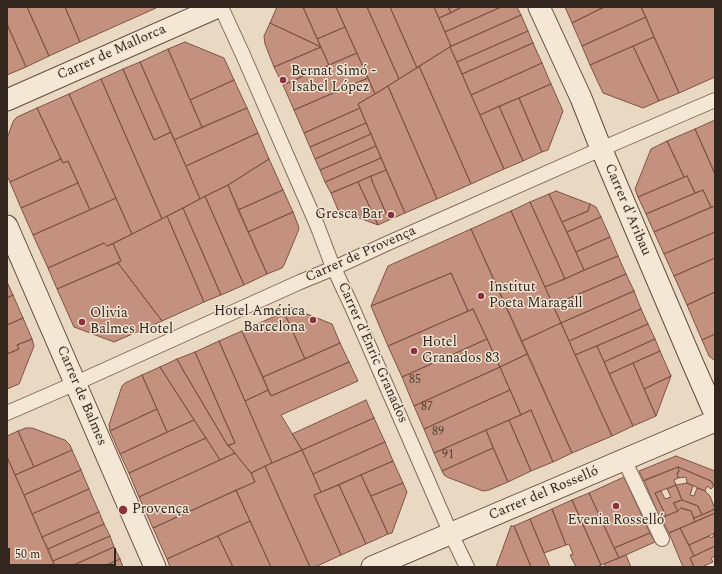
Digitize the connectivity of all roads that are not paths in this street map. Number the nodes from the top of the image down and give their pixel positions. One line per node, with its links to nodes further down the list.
1 (219, 7): 3 (main road, Carrer de Mallorca); 7 (street, Carrer d'Enric Granados)
2 (539, 7): 5 (main road, Carrer d'Aribau)
3 (7, 100)
4 (715, 100): 5 (street, Carrer de Provença)
5 (601, 148): 7 (street, Carrer de Provença); 10 (main road, Carrer d'Aribau)
6 (7, 226): 8 (main road, Carrer de Balmes)
7 (334, 268): 8 (street, Carrer de Provença); 13 (street, Carrer d'Enric Granados)
8 (76, 383): 9 (street, Carrer de Provença); 15 (main road, Carrer de Balmes)
9 (7, 413)
10 (715, 414)
11 (715, 421): 13 (main road, Carrer del Rosselló)
12 (629, 470): 14 (street)
13 (451, 534): 16 (main road, Carrer del Rosselló); 17 (street, Carrer d'Enric Granados)
14 (662, 539)
15 (155, 567)
16 (372, 567)
17 (468, 567)

